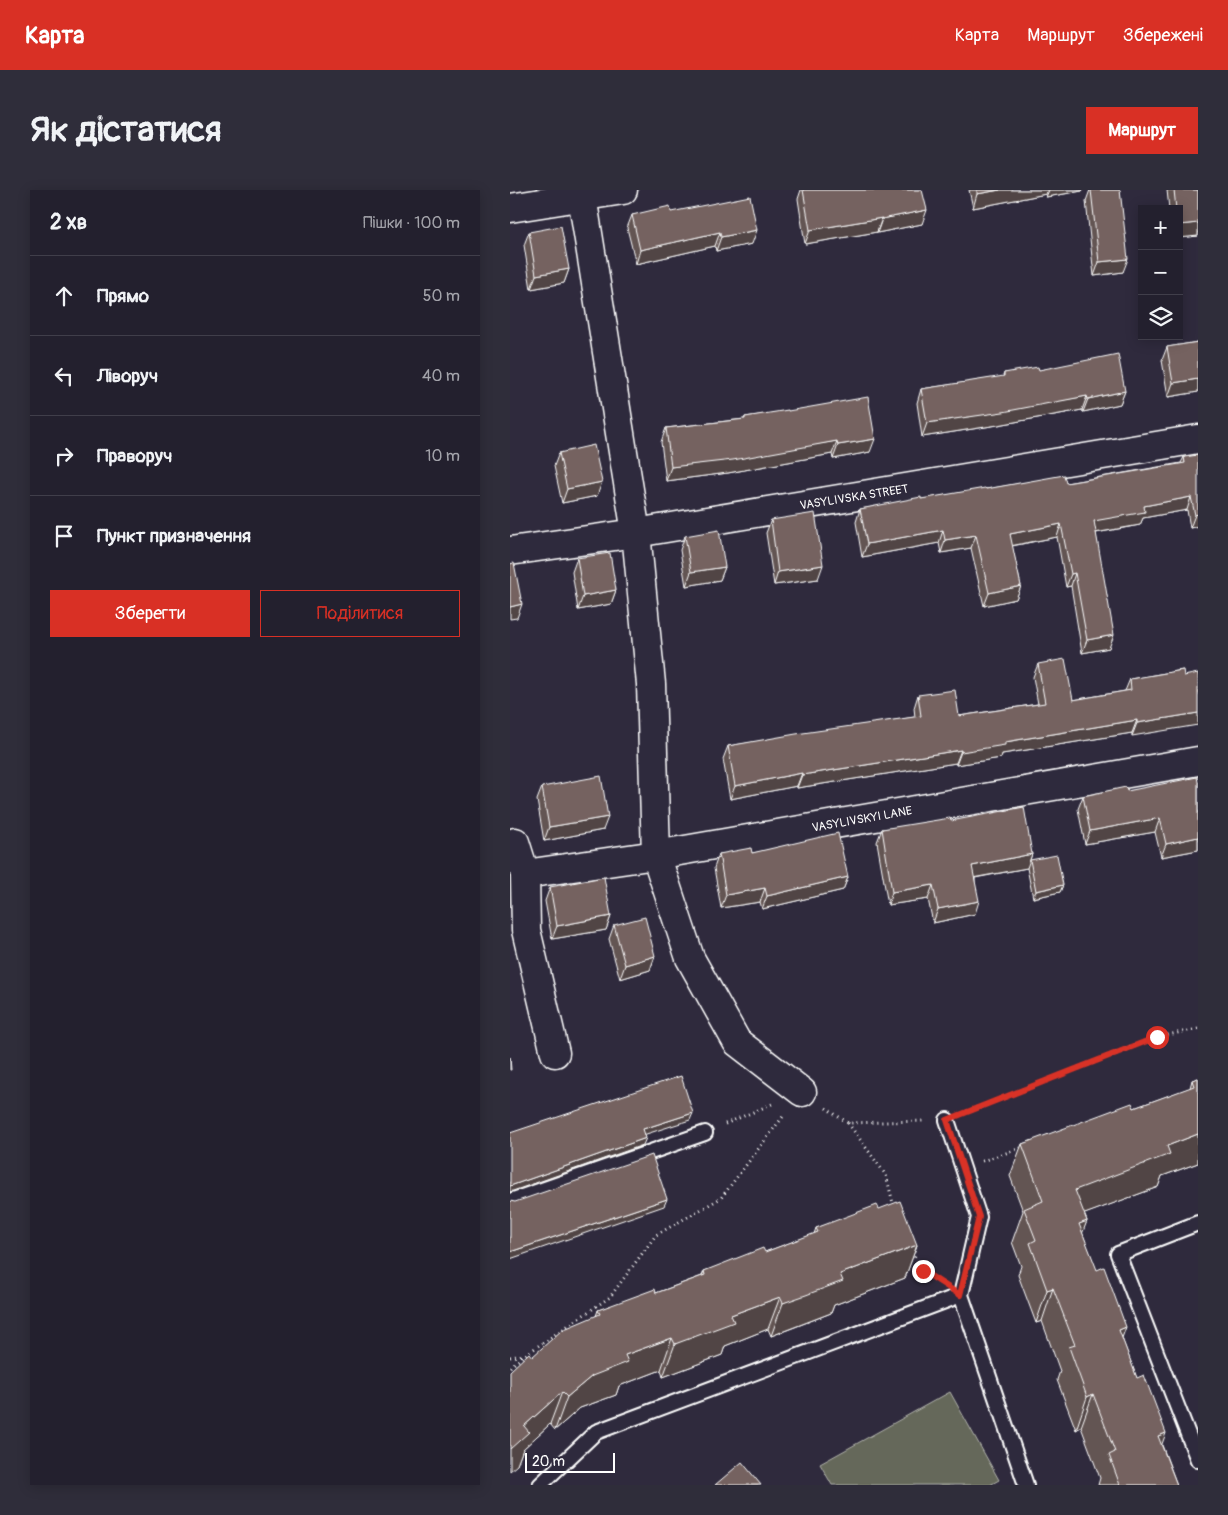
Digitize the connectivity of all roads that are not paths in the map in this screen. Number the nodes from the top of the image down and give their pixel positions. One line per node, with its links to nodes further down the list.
1 (623, 190): 2 (street)
2 (582, 193): 3 (street); 5 (street)
3 (510, 208)
4 (1198, 439): 5 (street, VASYLIVSKA STREET)
5 (636, 533): 6 (street, VASYLIVSKA STREET); 9 (street)
6 (510, 552)
7 (1198, 761): 9 (street, VASYLIVSKYI LANE)
8 (515, 842): 10 (street)
9 (656, 854): 10 (street, VASYLIVSKYI LANE); 12 (street)
10 (525, 874): 11 (street)
11 (554, 1053)
12 (802, 1092)
13 (947, 1120): 17 (lane)
14 (705, 1133): 15 (lane)
15 (510, 1202)
16 (1198, 1223): 18 (lane)
17 (960, 1295): 19 (lane); 20 (lane)
18 (1198, 1460)
19 (540, 1485)
20 (1026, 1485)

